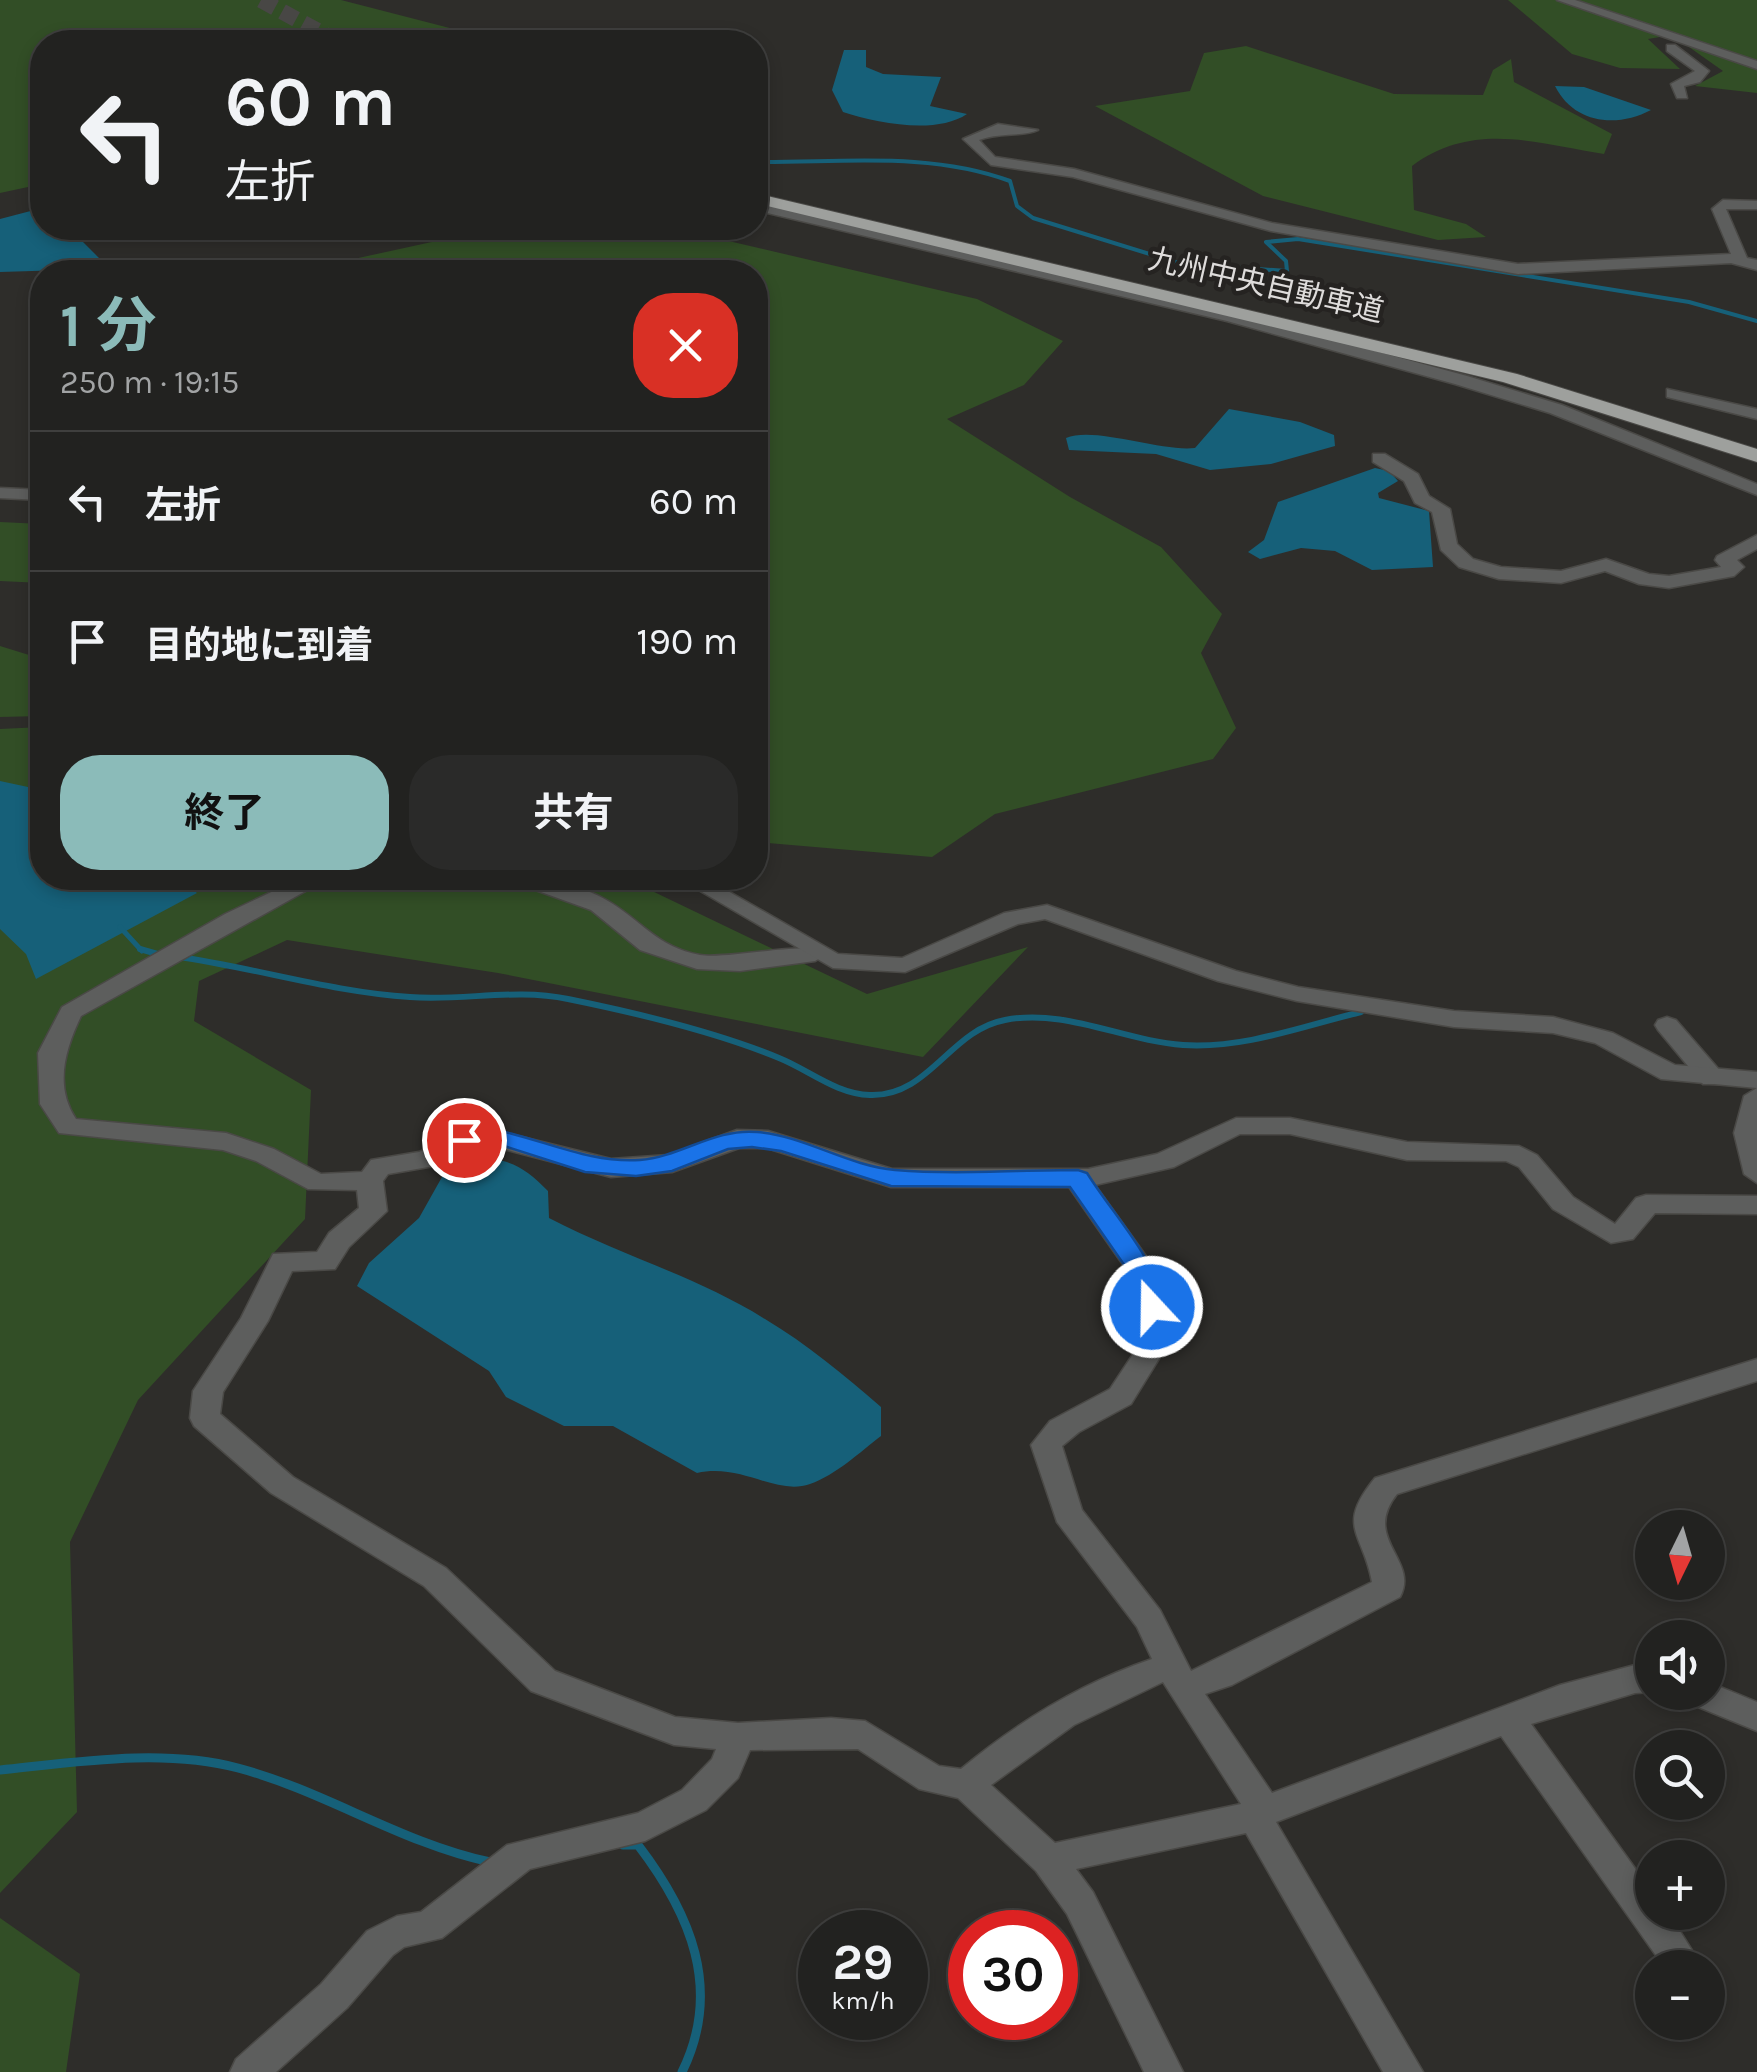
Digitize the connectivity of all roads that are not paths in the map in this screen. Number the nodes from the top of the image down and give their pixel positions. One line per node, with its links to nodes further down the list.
1 (1563, 0): 2 (street)
2 (1678, 41): 3 (street); 4 (street)
3 (1757, 65)
4 (1682, 95)
5 (1031, 130): 10 (street)
6 (768, 198): 12 (highway, 九州中央自動車道)
7 (768, 198): 13 (highway, 九州中央自動車道)
8 (1757, 204): 10 (street)
9 (768, 209): 20 (street)
10 (1740, 258): 11 (street)
11 (1757, 266)
12 (1208, 302): 17 (highway, 九州中央自動車道); 19 (highway)
13 (1369, 333): 16 (highway); 17 (highway, 九州中央自動車道)
14 (1673, 393): 15 (street)
15 (1757, 414)
16 (1757, 439)
17 (1757, 452)
18 (1378, 458): 23 (street)
19 (1757, 468)
20 (1757, 490)
21 (0, 494): 22 (street)
22 (30, 495)
23 (1757, 541)
24 (293, 890): 34 (street)
25 (558, 890): 27 (street)
26 (710, 890): 27 (street)
27 (815, 954): 29 (street)
28 (1668, 1026): 29 (street)
29 (1712, 1078): 30 (street)
30 (1757, 1080)
31 (1757, 1096): 32 (street)
32 (1757, 1174)
33 (1078, 1178): 34 (street); 35 (street); 37 (street)
34 (370, 1181): 42 (street)
35 (1757, 1204)
36 (1757, 1370): 37 (street)
37 (1176, 1677): 43 (street); 44 (street)
38 (1635, 1679): 41 (street)
39 (1725, 1703): 40 (street)
40 (1757, 1717)
41 (1508, 1719): 44 (street); 46 (street)
42 (738, 1736): 43 (street); 47 (street)
43 (967, 1785): 45 (street)
44 (1260, 1814): 45 (street); 49 (street)
45 (1048, 1860): 48 (street)
46 (1674, 1950)
47 (249, 2072)
48 (1164, 2072)
49 (1404, 2072)

